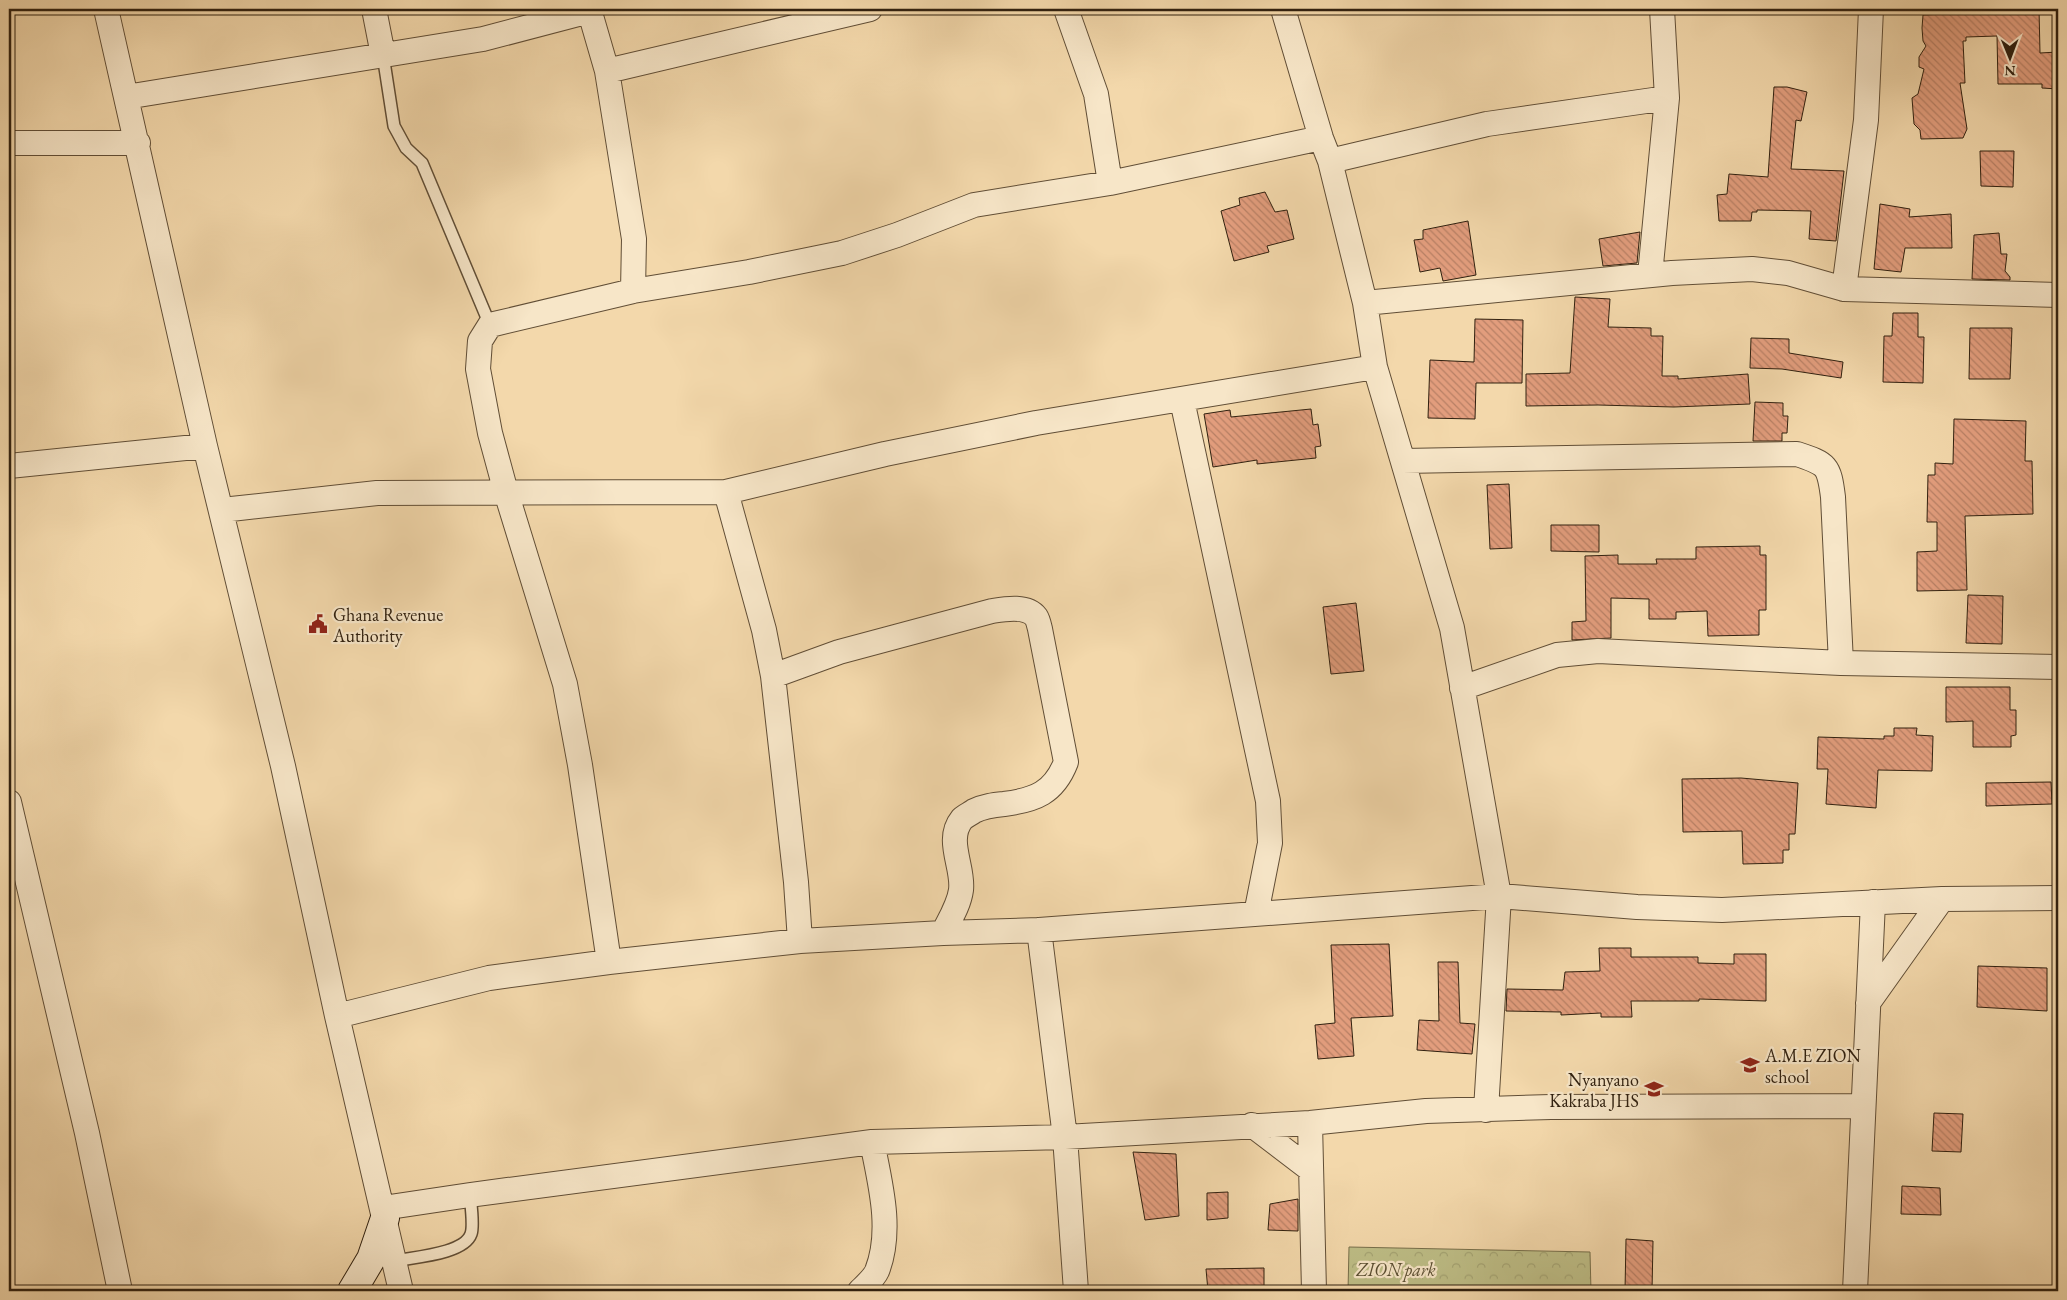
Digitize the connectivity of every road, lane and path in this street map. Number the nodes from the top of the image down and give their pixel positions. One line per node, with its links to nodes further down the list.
1 (106, 9): 11 (street)
2 (374, 9): 9 (street)
3 (870, 9): 10 (street)
4 (1066, 9): 17 (street)
5 (1662, 9): 12 (street)
6 (1871, 9): 19 (street)
7 (589, 10): 9 (street); 10 (street)
8 (1286, 10): 13 (street)
9 (383, 55): 11 (street); 23 (lane)
10 (607, 70): 20 (street)
11 (126, 98): 15 (street)
12 (1667, 98): 16 (street); 18 (street)
13 (1321, 138): 16 (street); 17 (street)
14 (9, 143): 15 (street)
15 (138, 143): 26 (street)
16 (1330, 161): 22 (street)
17 (1110, 183): 20 (street)
18 (1650, 275): 19 (street); 22 (street)
19 (1844, 288): 21 (street)
20 (633, 291): 23 (street)
21 (2058, 295)
22 (1365, 303): 24 (street)
23 (490, 325): 29 (street)
24 (1375, 368): 25 (street); 27 (street)
25 (1182, 400): 30 (street); 41 (street)
26 (205, 446): 28 (street); 31 (street)
27 (1402, 462): 32 (street); 35 (street)
28 (9, 466)
29 (506, 492): 30 (street); 31 (street); 45 (street)
30 (726, 492): 34 (street)
31 (222, 510): 47 (street)
32 (1841, 663): 33 (street); 35 (street)
33 (2058, 667)
34 (773, 676): 43 (street); 44 (street)
35 (1462, 688): 37 (street)
36 (9, 802): 58 (street)
37 (1499, 896): 40 (street); 41 (street); 49 (street)
38 (2058, 898): 39 (street)
39 (1942, 900): 40 (street); 46 (street)
40 (1873, 902): 46 (street)
41 (1256, 914): 42 (street)
42 (1039, 930): 43 (street); 52 (street)
43 (943, 933): 44 (street)
44 (800, 941): 45 (street)
45 (609, 962): 47 (street)
46 (1868, 1003): 48 (street)
47 (337, 1016): 56 (street)
48 (1863, 1106): 49 (street); 64 (street)
49 (1486, 1110): 50 (street)
50 (1310, 1123): 51 (street); 54 (street)
51 (1252, 1126): 52 (street); 54 (street)
52 (1065, 1137): 53 (street); 62 (street)
53 (872, 1142): 55 (street); 61 (street)
54 (1311, 1170): 63 (street)
55 (470, 1194): 56 (street); 57 (lane)
56 (384, 1213): 57 (street); 59 (street)
57 (395, 1260): 60 (street)
58 (120, 1291)
59 (352, 1291)
60 (402, 1291)
61 (860, 1291)
62 (1076, 1291)
63 (1314, 1291)
64 (1855, 1291)

